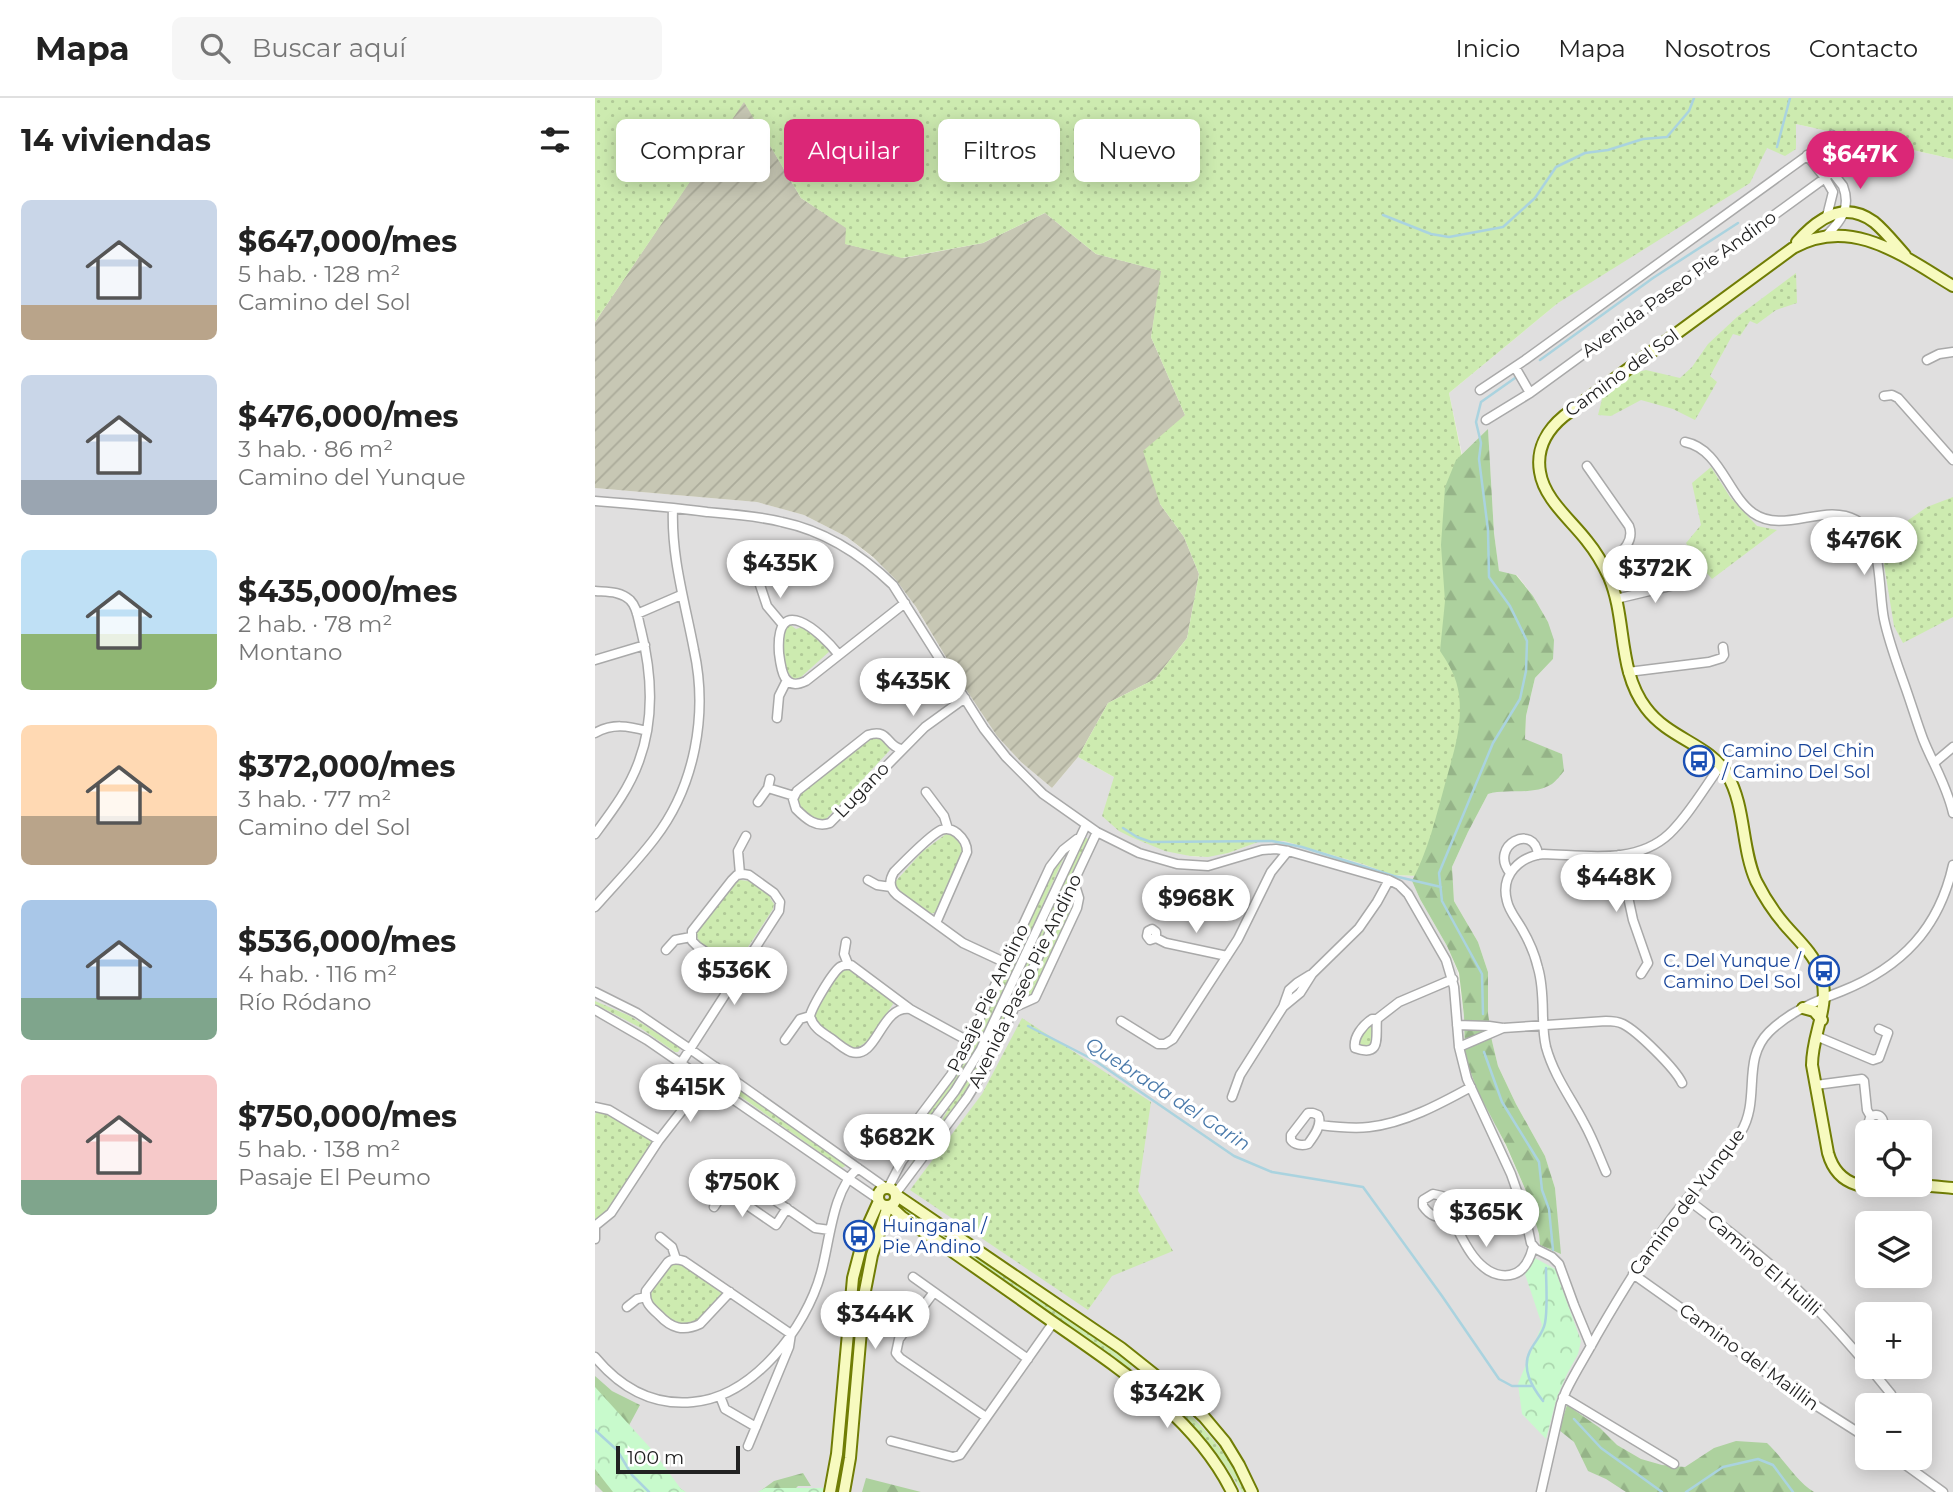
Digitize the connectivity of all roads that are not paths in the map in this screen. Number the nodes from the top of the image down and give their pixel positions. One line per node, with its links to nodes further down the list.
1 (1832, 135): 3 (street, Avenida Paseo Pie Andino)
2 (1865, 142): 4 (street, Avenida Paseo Pie Andino)
3 (1811, 152): 4 (street); 5 (street); 14 (street, Avenida Paseo Pie Andino)
4 (1833, 172): 5 (street, Avenida Paseo Pie Andino); 6 (street)
5 (1825, 178): 7 (street); 16 (street, Avenida Paseo Pie Andino)
6 (1845, 212): 7 (street, Camino del Sol); 8 (street); 10 (street, Camino del Sol)
7 (1827, 216): 9 (street, Camino del Sol)
8 (1827, 235): 9 (street, Camino del Sol); 10 (street, Camino del Sol)
9 (1793, 248): 24 (street, Camino del Sol)
10 (1909, 260): 11 (street, Camino del Sol)
11 (1953, 286)
12 (1953, 352): 13 (street)
13 (1927, 360)
14 (1515, 367): 15 (street, Avenida Paseo Pie Andino); 16 (street)
15 (1480, 390)
16 (1531, 393): 18 (street, Avenida Paseo Pie Andino)
17 (1884, 396): 20 (street)
18 (1486, 420)
19 (1685, 442): 45 (street)
20 (1953, 460)
21 (1587, 466): 24 (street)
22 (595, 501): 23 (street)
23 (673, 508): 28 (street); 30 (street)
24 (1605, 568): 29 (street, Camino del Sol)
25 (1679, 584): 29 (street)
26 (760, 585): 32 (street)
27 (595, 591): 31 (street)
28 (681, 595): 31 (street); 70 (street)
29 (1616, 599): 37 (street, Camino del Sol)
30 (905, 603): 35 (street); 39 (street)
31 (637, 614): 33 (street)
32 (783, 625): 35 (street); 38 (street)
33 (645, 645): 36 (street); 41 (street)
34 (1723, 647): 37 (street)
35 (839, 654): 38 (street)
36 (595, 660)
37 (1628, 672): 46 (street, Camino del Sol)
38 (787, 680): 40 (street)
39 (965, 698): 44 (street, Lugano); 51 (street)
40 (777, 718)
41 (647, 731): 42 (street); 54 (street)
42 (595, 733)
43 (1953, 747): 45 (street)
44 (901, 749): 48 (street, Lugano); 48 (street, Lugano)
45 (1934, 763): 50 (street)
46 (1721, 765): 60 (street); 84 (street, Camino del Sol)
47 (926, 792): 52 (street)
48 (794, 796): 49 (street)
49 (758, 802)
50 (1953, 813)
51 (1086, 825): 53 (street); 56 (street, Avenida Paseo Pie Andino)
52 (948, 829): 68 (street); 71 (street)
53 (1097, 832): 57 (street); 67 (street, Avenida Paseo Pie Andino)
54 (595, 834)
55 (746, 836): 64 (street)
56 (1080, 837): 77 (street, Pasaje Pie Andino); 114 (street, Avenida Paseo Pie Andino)
57 (1270, 849): 58 (street); 62 (street)
58 (1288, 851): 62 (street); 66 (street)
59 (1538, 855): 60 (street); 63 (street); 63 (street)
60 (1619, 855): 80 (street)
61 (1953, 865): 69 (street, Camino del Yunque)
62 (1271, 872): 76 (street)
63 (1510, 873): 95 (street)
64 (740, 874): 72 (street); 79 (street)
65 (867, 880): 68 (street)
66 (1389, 880): 81 (street); 109 (street)
67 (1074, 882): 85 (street, Avenida Paseo Pie Andino); 85 (street, Pasaje Pie Andino)
68 (891, 887): 71 (street)
69 (1950, 890): 84 (street, Camino del Yunque)
70 (595, 907)
71 (936, 923): 77 (street)
72 (691, 937): 75 (street); 79 (street)
73 (1156, 938): 76 (street)
74 (846, 942): 78 (street)
75 (666, 950)
76 (1227, 956): 93 (street)
77 (1006, 963): 100 (street, Pasaje Pie Andino)
78 (848, 964): 83 (street); 90 (street)
79 (738, 974): 102 (street)
80 (1641, 974)
81 (1453, 979): 91 (street); 94 (street)
82 (595, 992): 102 (street)
83 (891, 994): 87 (street); 89 (street)
84 (1825, 997): 86 (street, Camino del Yunque); 92 (street, Camino del Sol)
85 (1015, 1006): 120 (street, Avenida Paseo Pie Andino)
86 (1803, 1008): 92 (street); 121 (street, Camino del Yunque)
87 (910, 1009): 89 (street); 100 (street)
88 (595, 1010): 103 (street)
89 (893, 1013): 90 (street)
90 (810, 1016): 99 (street)
91 (1377, 1019)
92 (1822, 1020): 98 (street, Camino del Sol)
93 (1121, 1021)
94 (1457, 1025): 96 (street); 101 (street)
95 (1544, 1025): 96 (street); 106 (street); 116 (street)
96 (1503, 1028): 101 (street)
97 (1879, 1029): 98 (street)
98 (1816, 1036): 107 (street, Camino del Sol)
99 (785, 1040)
100 (970, 1042): 114 (street, Pasaje Pie Andino)
101 (1459, 1047): 108 (street)
102 (690, 1049): 103 (street); 104 (street)
103 (681, 1063): 105 (street)
104 (716, 1067): 105 (street); 115 (street)
105 (706, 1080): 113 (street); 117 (street)
106 (1682, 1083)
107 (1816, 1085): 111 (street); 118 (street, Camino del Sol)
108 (1471, 1087): 112 (street); 130 (street)
109 (1232, 1097)
110 (595, 1106): 113 (street)
111 (1871, 1117)
112 (1319, 1125)
113 (659, 1140): 126 (street)
114 (902, 1161): 120 (street, Avenida Paseo Pie Andino)
115 (858, 1168): 117 (street); 120 (street)
116 (1606, 1172)
117 (849, 1179): 122 (street); 127 (street)
118 (1953, 1188)
119 (725, 1190): 123 (street); 124 (street); 124 (street)
120 (891, 1191): 122 (street); 122 (street); 144 (street)
121 (1687, 1199): 132 (street, Camino del Yunque); 141 (street, Camino El Huilli)
122 (884, 1203): 138 (street); 157 (street); 158 (street)
123 (714, 1207)
124 (787, 1208): 127 (street)
125 (1449, 1216): 130 (street)
126 (595, 1226): 129 (street)
127 (830, 1230): 139 (street)
128 (660, 1237): 131 (street)
129 (595, 1239)
130 (1533, 1247): 140 (street)
131 (676, 1259): 134 (street); 136 (street)
132 (1633, 1274): 140 (street, Camino del Yunque); 152 (street, Camino del Maillin)
133 (913, 1277): 135 (street)
134 (730, 1292): 136 (street); 139 (street)
135 (934, 1292): 143 (street); 150 (street)
136 (646, 1297): 137 (street)
137 (628, 1307)
138 (1053, 1323): 143 (street); 146 (street)
139 (791, 1334): 148 (street); 151 (street)
140 (1591, 1346): 149 (street, Camino del Yunque)
141 (1855, 1351)
142 (595, 1357): 148 (street)
143 (1028, 1359): 150 (street)
144 (1143, 1366): 146 (street); 160 (street)
145 (1879, 1379): 147 (street, Camino El Huilli)
146 (1133, 1381): 159 (street)
147 (1890, 1393)
148 (720, 1396): 151 (street)
149 (1563, 1397): 155 (street); 161 (street, Camino del Yunque)
150 (986, 1417): 153 (street)
151 (756, 1427): 154 (street)
152 (1855, 1430)
153 (891, 1441)
154 (748, 1446)
155 (1674, 1464)
156 (1913, 1470): 162 (street)
157 (830, 1492)
158 (844, 1492)
159 (1233, 1492)
160 (1252, 1492)
161 (1541, 1492)
162 (1943, 1492)

